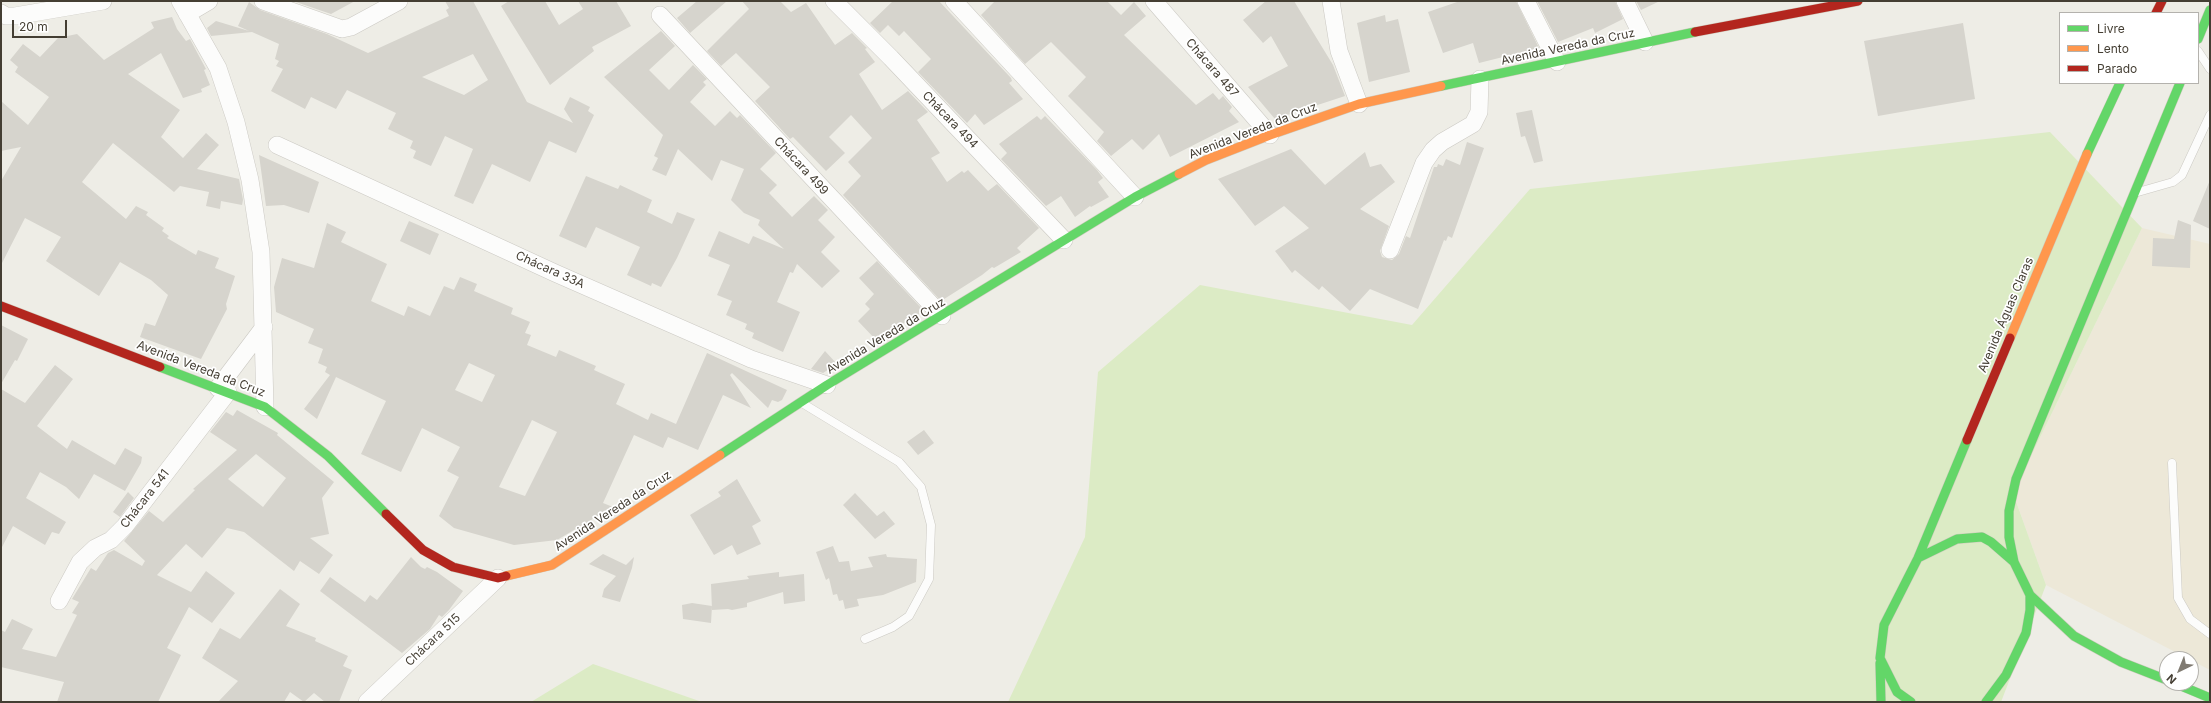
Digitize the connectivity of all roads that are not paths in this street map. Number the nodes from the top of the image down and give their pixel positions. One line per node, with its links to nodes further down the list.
1 (103, 1): 15 (street)
2 (209, 1): 13 (street)
3 (263, 1): 4 (street)
4 (399, 1)
5 (834, 1): 31 (street, Chácara 494)
6 (954, 1): 30 (street)
7 (1154, 1): 27 (street, Chácara 487)
8 (1331, 1): 25 (street)
9 (1526, 1): 20 (street)
10 (1625, 1): 18 (street)
11 (1858, 1): 12 (street, Avenida Vereda da Cruz)
12 (1815, 6): 18 (street, Avenida Vereda da Cruz)
13 (184, 7): 35 (street)
14 (2210, 10): 17 (street)
15 (1, 13)
16 (660, 15): 34 (street, Chácara 499)
17 (2199, 37)
18 (1645, 42): 20 (street, Avenida Vereda da Cruz)
19 (2199, 52): 21 (lane)
20 (1557, 62): 22 (street, Avenida Vereda da Cruz)
21 (2210, 69)
22 (1480, 79): 25 (street, Avenida Vereda da Cruz); 32 (street)
23 (2120, 84): 41 (street, Avenida Águas Claras)
24 (2180, 84): 29 (street)
25 (1359, 104): 27 (street, Avenida Vereda da Cruz)
26 (2210, 115): 29 (lane)
27 (1270, 135): 30 (street, Avenida Vereda da Cruz)
28 (277, 145): 36 (street, Chácara 33A)
29 (2135, 193): 42 (street)
30 (1135, 197): 31 (street, Avenida Vereda da Cruz)
31 (1064, 240): 34 (street, Avenida Vereda da Cruz)
32 (1390, 250)
33 (1, 306): 37 (street, Avenida Vereda da Cruz)
34 (942, 316): 36 (street, Avenida Vereda da Cruz)
35 (264, 327): 37 (street, Chácara 541); 39 (street)
36 (827, 385): 38 (street, Avenida Vereda da Cruz)
37 (223, 390): 39 (street, Avenida Vereda da Cruz); 45 (street, Chácara 541)
38 (801, 403): 43 (street, Avenida Vereda da Cruz); 47 (lane)
39 (265, 407): 43 (street, Avenida Vereda da Cruz)
40 (2172, 463): 46 (lane)
41 (1918, 558): 42 (street); 48 (street, Avenida Águas Claras)
42 (2014, 562): 44 (street)
43 (498, 578): 52 (street, Chácara 515)
44 (2030, 595): 49 (street); 55 (street)
45 (59, 600)
46 (2210, 634)
47 (865, 639)
48 (1880, 658): 53 (street, Avenida Águas Claras); 54 (street)
49 (2159, 677)
50 (2193, 691): 51 (street)
51 (2210, 698)
52 (367, 702)
53 (1881, 702)
54 (1911, 702)
55 (1986, 702)

